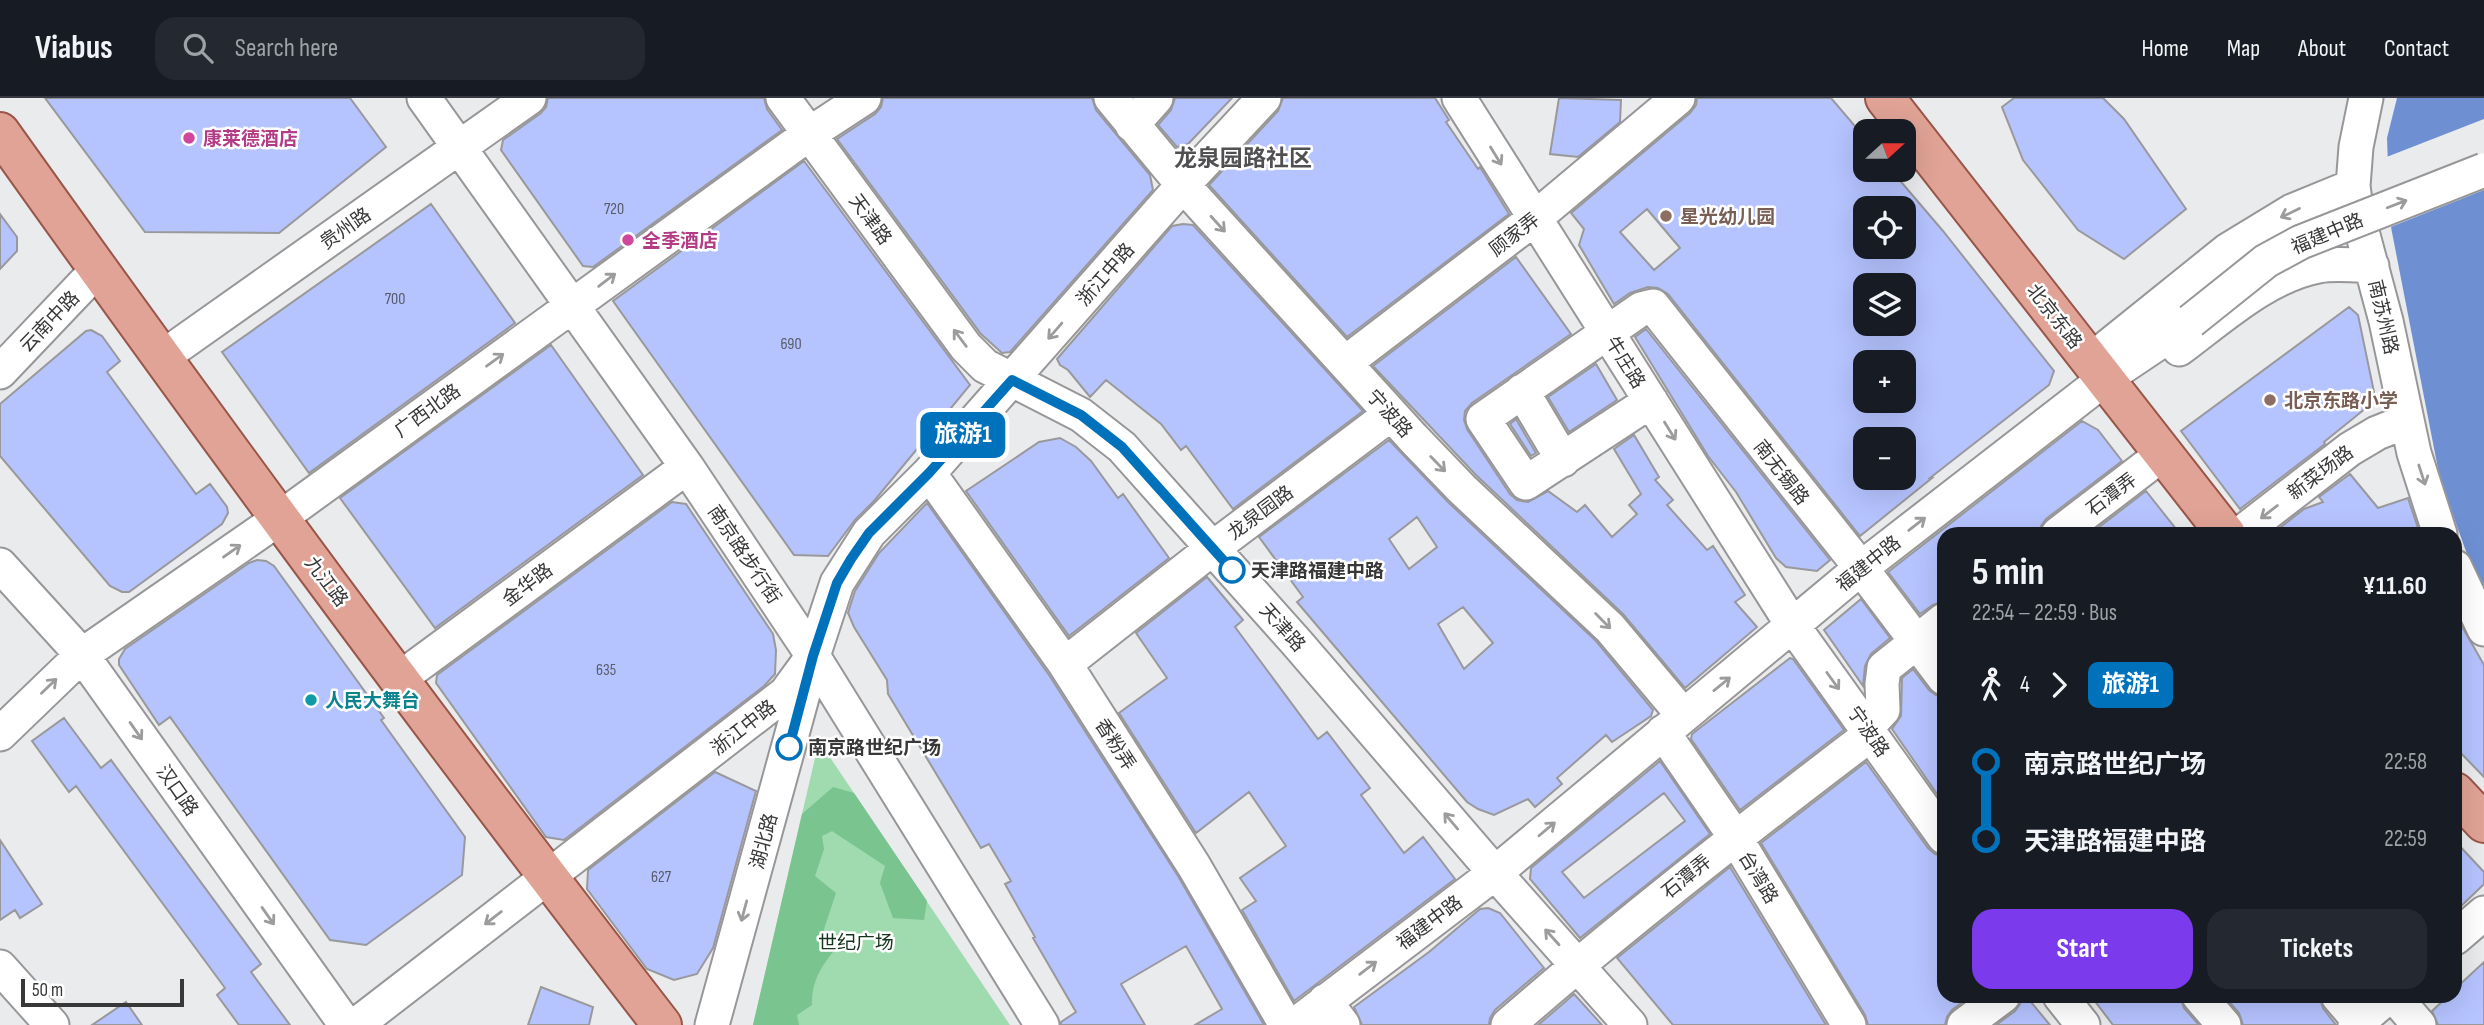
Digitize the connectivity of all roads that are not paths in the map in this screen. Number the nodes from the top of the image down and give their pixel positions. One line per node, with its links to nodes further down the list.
1 (424, 98): 15 (street, 南京路步行街)
2 (529, 98): 15 (street, 贵州路)
3 (783, 98): 14 (street, 天津路)
4 (864, 98): 14 (street, 广西北路)
5 (1111, 98): 12 (street, 宁波路)
6 (1156, 98): 12 (street)
7 (1264, 98): 17 (street, 浙江中路)
8 (1459, 98): 19 (street, 牛庄路, one-way to 19)
9 (1678, 98): 19 (street, 顾家弄)
10 (1885, 98): 26 (main road, 北京东路)
11 (2367, 98): 18 (street, 南苏州路)
12 (1132, 125): 17 (street, 宁波路)
13 (0, 132): 21 (main road, 九江路)
14 (809, 134): 22 (street, 广西北路, one-way to 14); 28 (street, 天津路, one-way to 14)
15 (458, 147): 22 (street, 南京路步行街); 24 (street, 贵州路)
16 (2484, 170): 26 (street, 福建中路, one-way to 16, bridge)
17 (1183, 185): 25 (street, 宁波路, one-way to 25); 28 (street, 浙江中路, one-way to 28)
18 (2353, 186): 20 (street, 南苏州路); 26 (street, 福建中路, one-way to 26)
19 (1535, 218): 23 (street, 牛庄路); 25 (street, 顾家弄)
20 (2372, 265): 26 (street, 福建中路); 32 (street, 南苏州路)
21 (98, 270): 24 (main road, 九江路); 27 (street, 云南中路)
22 (571, 307): 35 (street, 南京路步行街); 37 (street, 广西北路, one-way to 22)
23 (1608, 332): 29 (street); 30 (street, 牛庄路); 44 (street, 南无锡路)
24 (161, 358): 37 (main road, 九江路)
25 (1345, 363): 31 (street, 宁波路)
26 (2103, 371): 33 (main road, 北京东路); 44 (street, 福建中路, one-way to 26)
27 (0, 372)
28 (1012, 380): 36 (street, 浙江中路); 42 (street, 天津路)
29 (1522, 391): 34 (street); 34 (street)
30 (1651, 401): 34 (street); 46 (street, 牛庄路, one-way to 46)
31 (1391, 414): 42 (street, 龙泉园路); 55 (street, 宁波路, one-way to 55)
32 (2407, 421): 40 (street, 新菜场路, one-way to 40); 41 (street, 南苏州路, one-way to 41)
33 (2164, 453): 38 (street, 石潭弄); 39 (main road, 北京东路)
34 (1563, 460)
35 (687, 467): 51 (street, 南京路步行街); 54 (street, 金华路)
36 (929, 473): 51 (street, 浙江中路); 52 (street, 香粉弄)
37 (280, 518): 50 (street, 广西北路, one-way to 37); 54 (main road, 九江路)
38 (2067, 527)
39 (2221, 527)
40 (2249, 527)
41 (2438, 527)
42 (1213, 548): 52 (street, 龙泉园路); 62 (street, 天津路, one-way to 42)
43 (0, 565): 50 (street, 汉口路)
44 (1860, 568): 46 (street, 福建中路); 49 (street, 南无锡路)
45 (2462, 582): 48 (street)
46 (1793, 626): 55 (street, 福建中路, one-way to 46); 56 (street, 宁波路, one-way to 56)
47 (1937, 626): 49 (street, 石潭弄)
48 (2484, 629)
49 (1916, 642): 53 (street, 南无锡路); 56 (street, 石潭弄)
50 (82, 655): 57 (street, 广西北路, one-way to 50); 77 (street, 汉口路, one-way to 77)
51 (813, 656): 63 (street, 浙江中路); 80 (street, 湖北路, one-way to 80); 81 (street, 南京路步行街)
52 (1065, 664): 82 (street, 香粉弄)
53 (1937, 669)
54 (399, 679): 63 (main road, 九江路)
55 (1673, 723): 61 (street, 台湾路); 62 (street, 福建中路, one-way to 55)
56 (1868, 731): 60 (street, 宁波路); 61 (street, 石潭弄)
57 (0, 734)
58 (2462, 799): 59 (main road)
59 (2484, 823)
60 (1937, 827)
61 (1735, 837): 66 (street, 石潭弄); 86 (street, 台湾路)
62 (1495, 873): 66 (street, 天津路, one-way to 62); 74 (street, 福建中路, one-way to 62)
63 (547, 876): 78 (street, 浙江中路, one-way to 78); 79 (main road, 九江路)
64 (2484, 913): 65 (street)
65 (2462, 932)
66 (1576, 965): 84 (street, 石潭弄); 85 (street, 天津路)
67 (0, 967): 76 (street)
68 (1994, 1003): 87 (street)
69 (2066, 1003): 88 (street)
70 (2205, 1003): 89 (street)
71 (2343, 1003): 75 (street)
72 (2383, 1003): 75 (street)
73 (2399, 1003): 90 (street)
74 (1334, 1013): 83 (street, 福建中路)
75 (2358, 1023)
76 (52, 1025)
77 (346, 1025)
78 (356, 1025)
79 (662, 1025)
80 (712, 1025)
81 (1042, 1025)
82 (1286, 1025)
83 (1295, 1025)
84 (1508, 1025)
85 (1630, 1025)
86 (1849, 1025)
87 (1964, 1025)
88 (2083, 1025)
89 (2224, 1025)
90 (2419, 1025)

